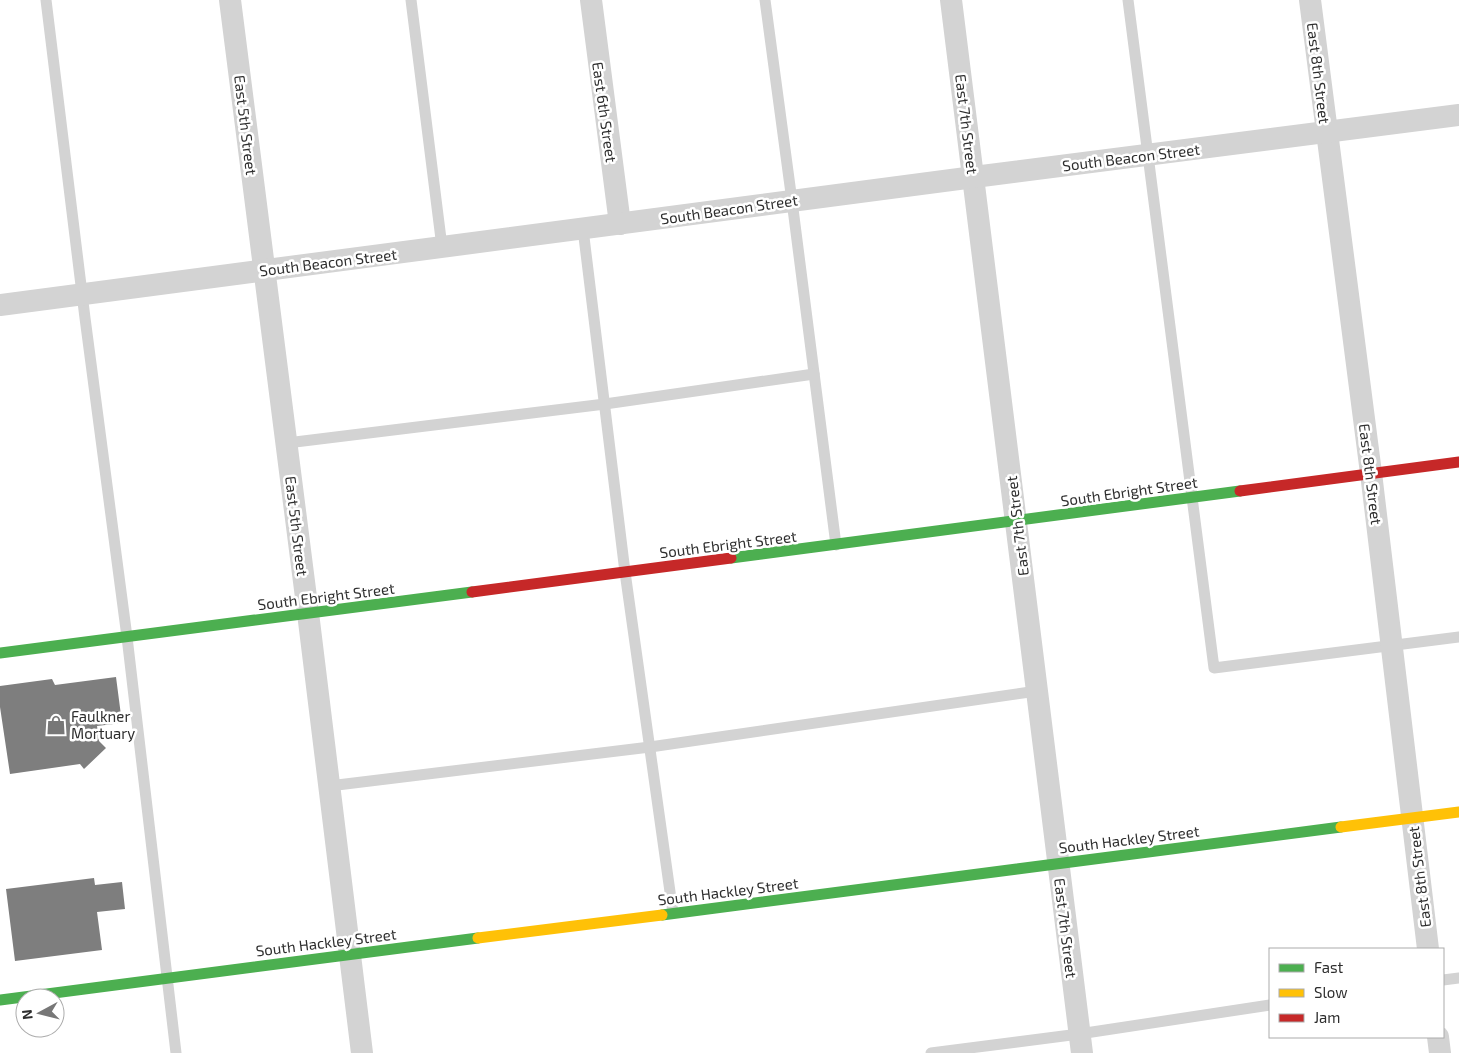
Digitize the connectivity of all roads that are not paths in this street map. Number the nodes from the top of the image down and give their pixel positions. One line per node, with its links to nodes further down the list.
1 (46, 0): 18 (lane)
2 (230, 0): 17 (street, East 5th Street)
3 (411, 0): 16 (lane)
4 (591, 0): 14 (street, East 6th Street)
5 (765, 0): 13 (lane)
6 (951, 0): 12 (street, East 7th Street)
7 (1128, 0): 11 (lane)
8 (1310, 0): 10 (street, East 8th Street)
9 (1459, 115): 10 (street, South Beacon Street)
10 (1327, 132): 11 (street, South Beacon Street); 24 (street, East 8th Street)
11 (1147, 154): 12 (street, South Beacon Street); 25 (lane)
12 (974, 177): 13 (street, South Beacon Street); 26 (street, East 7th Street)
13 (792, 201): 14 (street, South Beacon Street); 20 (lane)
14 (620, 224): 15 (street, South Beacon Street)
15 (583, 229): 16 (street, South Beacon Street); 21 (lane)
16 (442, 247): 17 (street, South Beacon Street)
17 (264, 270): 18 (street, South Beacon Street); 22 (street, East 5th Street)
18 (82, 294): 19 (street, South Beacon Street); 30 (lane)
19 (0, 305)
20 (814, 374): 21 (lane); 27 (lane)
21 (605, 404): 22 (lane); 28 (lane)
22 (286, 443): 29 (street, East 5th Street)
23 (1459, 462): 24 (street, South Ebright Street)
24 (1371, 474): 25 (street, South Ebright Street); 32 (street, East 8th Street)
25 (1192, 498): 26 (street, South Ebright Street); 32 (lane)
26 (1016, 522): 27 (street, South Ebright Street); 34 (street, East 7th Street)
27 (836, 545): 28 (street, South Ebright Street)
28 (625, 572): 29 (street, South Ebright Street); 35 (lane)
29 (308, 613): 30 (street, South Ebright Street); 36 (street, East 5th Street)
30 (127, 636): 33 (street, South Ebright Street); 43 (lane)
31 (1459, 637): 32 (lane)
32 (1392, 645): 38 (street, East 8th Street)
33 (0, 653)
34 (1037, 691): 35 (lane); 39 (street, East 7th Street)
35 (650, 747): 36 (lane); 40 (lane)
36 (329, 786): 42 (street, East 5th Street)
37 (1459, 812): 38 (street, South Hackley Street)
38 (1412, 818): 39 (street, South Hackley Street); 41 (street, East 8th Street)
39 (1057, 864): 40 (street, South Hackley Street); 49 (street, East 7th Street)
40 (673, 913): 42 (street, South Hackley Street)
41 (1428, 948)
42 (349, 954): 43 (street, South Hackley Street); 51 (street, East 5th Street)
43 (166, 978): 46 (street, South Hackley Street); 50 (lane)
44 (1459, 978): 45 (lane)
45 (1444, 980)
46 (0, 1000)
47 (1269, 1005): 49 (lane)
48 (1438, 1038): 53 (street)
49 (1080, 1044): 52 (lane)
50 (176, 1053)
51 (362, 1053)
52 (931, 1053)
53 (1440, 1053)

